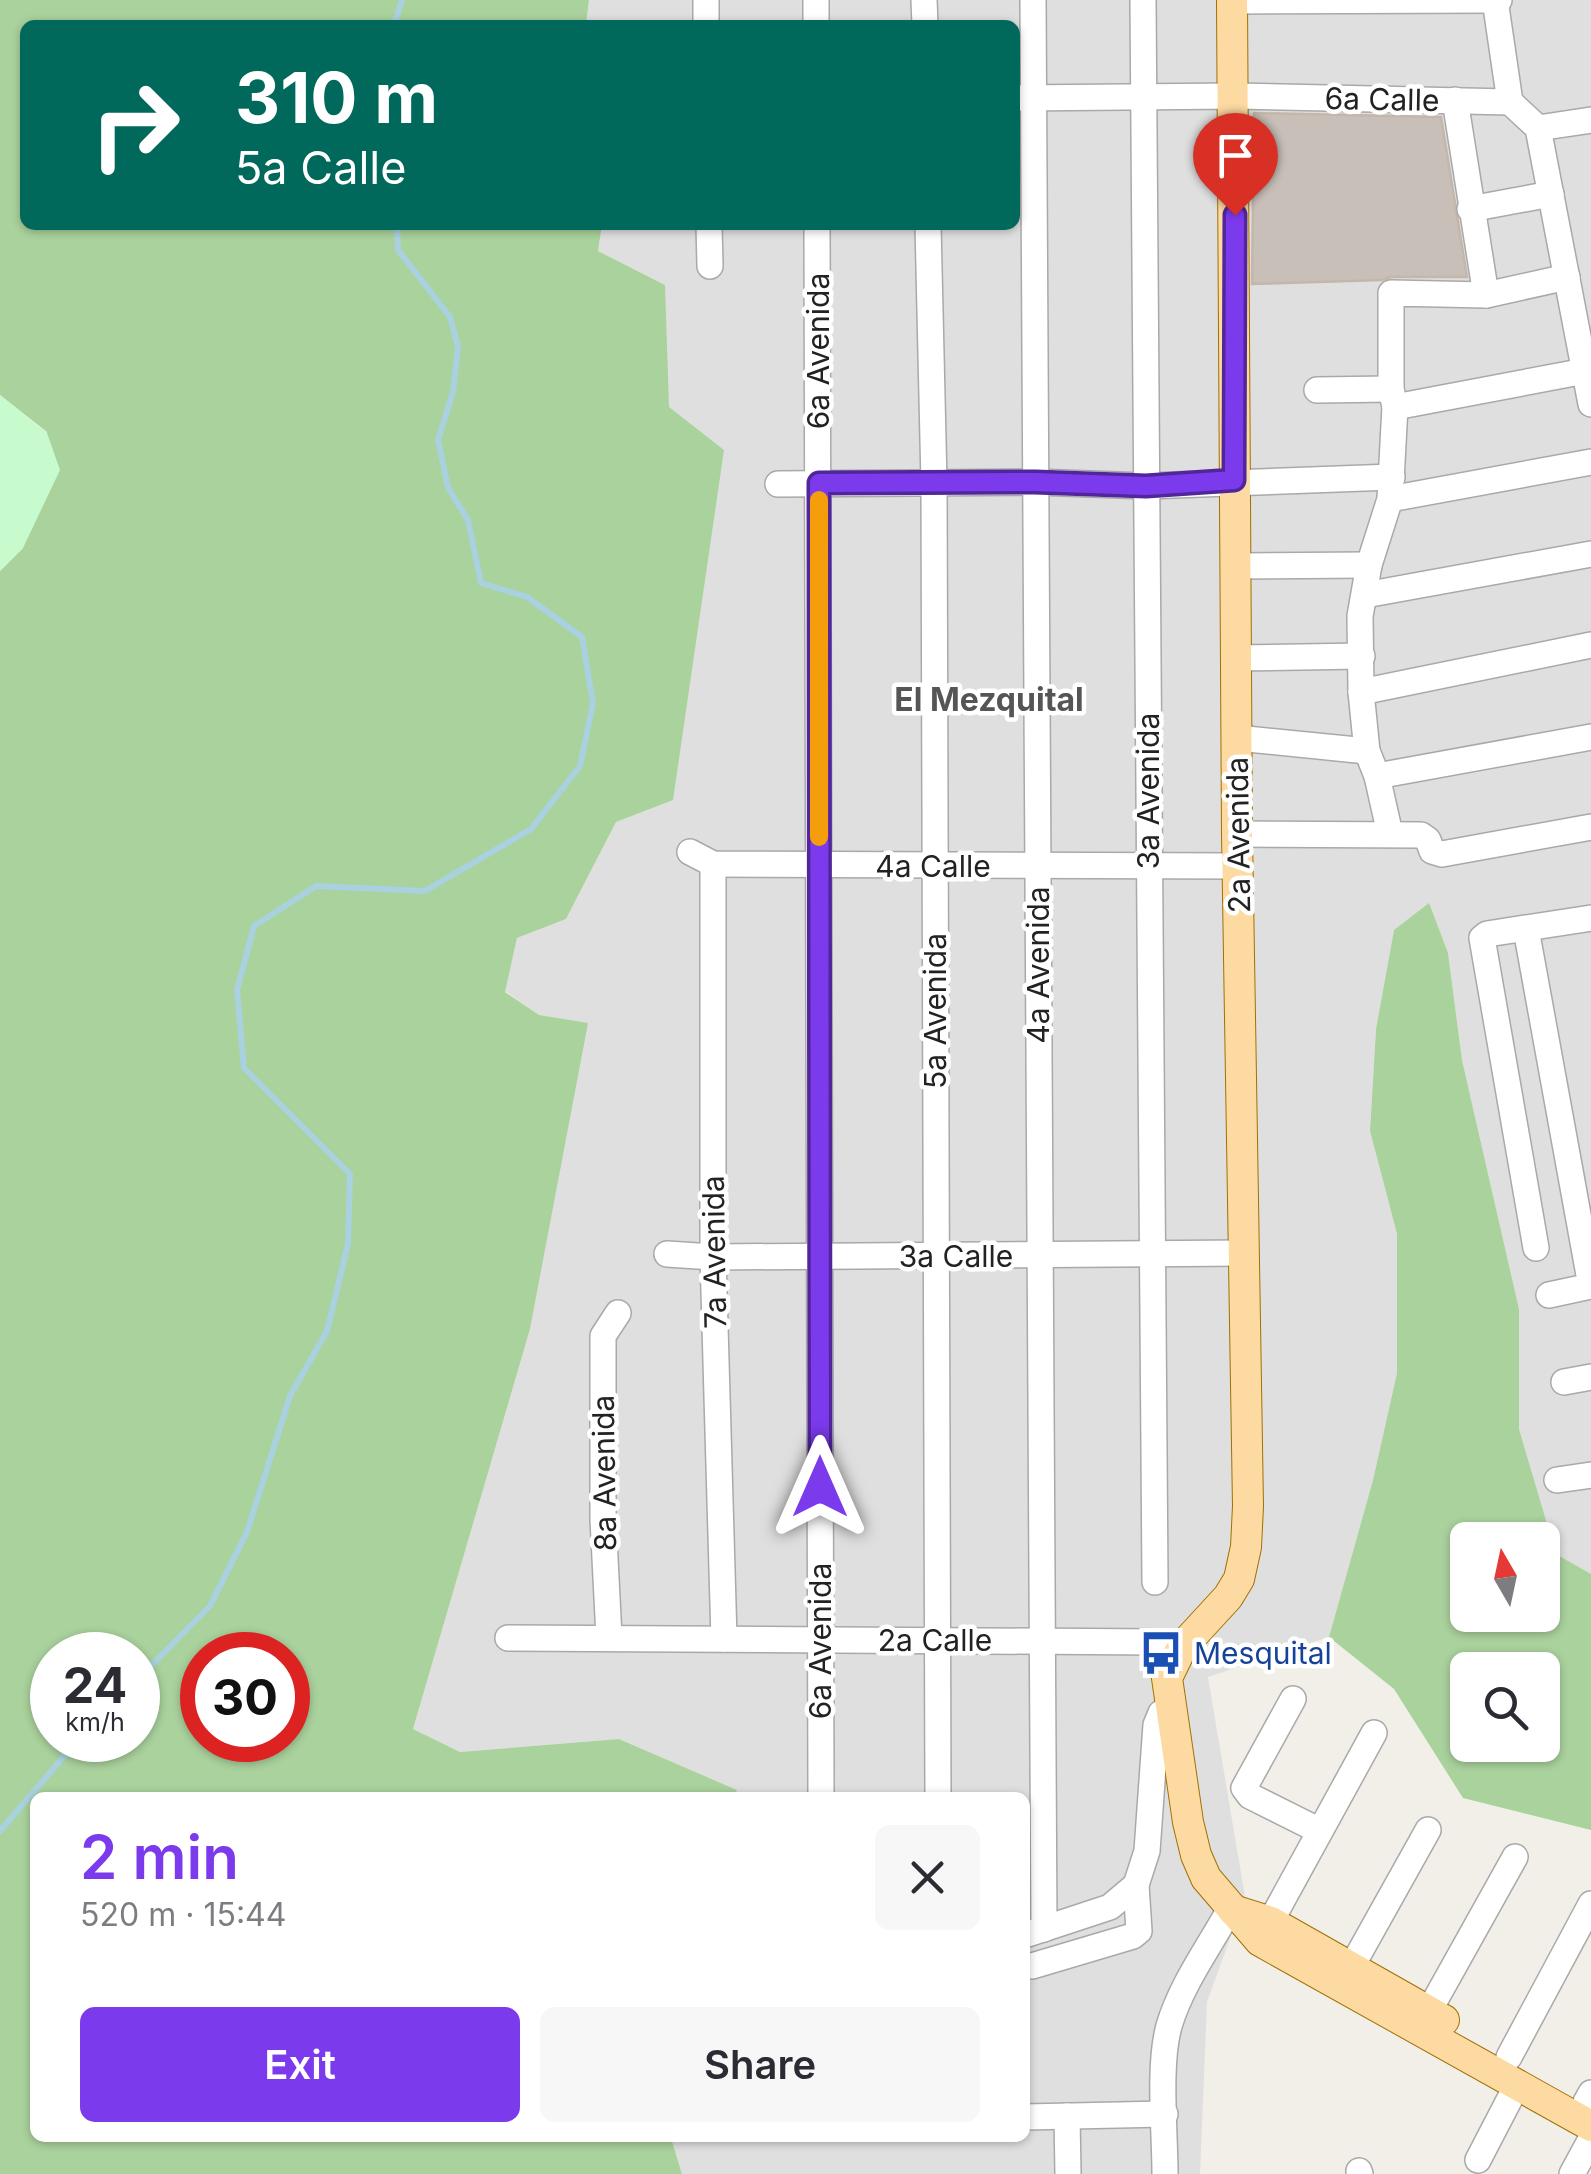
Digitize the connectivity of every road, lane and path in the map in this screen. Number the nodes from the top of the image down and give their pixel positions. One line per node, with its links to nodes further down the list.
1 (1032, 0): 6 (street, 4a Avenida)
2 (1143, 0): 7 (street, 3a Avenida)
3 (1232, 0): 4 (street); 5 (main road, 2a Avenida)
4 (1497, 0): 9 (street)
5 (1235, 96): 7 (street, 6a Calle); 8 (street, 6a Calle); 24 (main road, 2a Avenida)
6 (1024, 98): 7 (street, 6a Calle); 26 (street, 4a Avenida)
7 (1144, 99): 29 (street, 3a Avenida)
8 (1454, 100): 9 (street, 6a Calle); 13 (street)
9 (1510, 102): 11 (street)
10 (1591, 120): 11 (street)
11 (1538, 128): 12 (street)
12 (1551, 194): 13 (street); 18 (street)
13 (1470, 208): 19 (street)
14 (709, 230): 17 (street)
15 (817, 230): 27 (street, 6a Avenida)
16 (928, 230): 25 (street, 5a Avenida)
17 (710, 266)
18 (1566, 277): 19 (street); 20 (street)
19 (1486, 295): 22 (street)
20 (1589, 388): 22 (street)
21 (1316, 390): 22 (street)
22 (1393, 398): 30 (street)
23 (1591, 462): 30 (street)
24 (1234, 480): 29 (street); 30 (street); 32 (main road, 2a Avenida)
25 (934, 482): 26 (street); 27 (street); 48 (street, 5a Avenida)
26 (1035, 482): 29 (street); 50 (street, 4a Avenida)
27 (819, 483): 28 (street); 47 (street, 6a Avenida)
28 (778, 484)
29 (1146, 486): 51 (street, 3a Avenida)
30 (1391, 488): 33 (street)
31 (1591, 554): 34 (street)
32 (1236, 566): 33 (street); 37 (main road, 2a Avenida)
33 (1369, 566): 34 (street)
34 (1365, 595): 36 (street)
35 (1591, 644): 38 (street)
36 (1362, 656): 37 (street); 38 (street)
37 (1236, 658): 40 (main road, 2a Avenida)
38 (1361, 692): 41 (street)
39 (1591, 737): 42 (street)
40 (1237, 738): 41 (street); 44 (main road, 2a Avenida)
41 (1367, 751): 42 (street)
42 (1377, 776): 45 (street)
43 (1591, 827): 45 (street)
44 (1238, 834): 45 (street); 49 (main road, 2a Avenida)
45 (1390, 834)
46 (702, 858): 47 (street, 4a Calle); 60 (street, 7a Avenida)
47 (819, 866): 48 (street, 4a Calle); 61 (street, 6a Avenida)
48 (935, 866): 50 (street, 4a Calle); 58 (street, 5a Avenida)
49 (1238, 866): 51 (street, 4a Calle); 57 (main road, 2a Avenida)
50 (1038, 867): 51 (street, 4a Calle); 59 (street, 4a Avenida)
51 (1149, 867): 56 (street, 3a Avenida)
52 (1591, 918): 53 (street)
53 (1526, 929): 54 (street); 62 (street)
54 (1536, 1248)
55 (667, 1254): 60 (street, 3a Calle)
56 (1153, 1254): 57 (street, 3a Calle); 59 (street, 3a Calle); 68 (street, 3a Avenida)
57 (1245, 1254): 75 (main road, 2a Avenida)
58 (936, 1256): 59 (street, 3a Calle); 61 (street, 3a Calle); 73 (street, 5a Avenida)
59 (1040, 1256): 74 (street, 4a Avenida)
60 (713, 1257): 61 (street, 3a Calle); 71 (street, 7a Avenida)
61 (820, 1257): 72 (street, 6a Avenida)
62 (1548, 1295)
63 (618, 1313): 70 (street, 8a Avenida)
64 (1591, 1377): 65 (street)
65 (1564, 1382)
66 (1591, 1475): 67 (street)
67 (1557, 1480)
68 (1155, 1582)
69 (508, 1638): 70 (street, 2a Calle)
70 (609, 1638): 71 (street, 2a Calle)
71 (724, 1639): 72 (street, 2a Calle)
72 (820, 1640): 73 (street, 2a Calle); 79 (street, 6a Avenida)
73 (937, 1640): 74 (street, 2a Calle); 80 (street, 5a Avenida)
74 (1042, 1641): 75 (street, 2a Calle); 88 (street, 4a Avenida)
75 (1182, 1647): 77 (main road)
76 (1294, 1699): 81 (street)
77 (1170, 1709): 84 (street); 86 (main road)
78 (1374, 1733): 81 (street)
79 (821, 1792)
80 (938, 1792)
81 (1318, 1830): 87 (street)
82 (1428, 1830): 90 (street)
83 (1515, 1858): 91 (street)
84 (1136, 1885): 88 (street); 89 (street)
85 (1591, 1904): 92 (street)
86 (1230, 1909): 87 (main road); 94 (street)
87 (1266, 1931): 90 (main road); 92 (main road)
88 (1035, 1932)
89 (1032, 1966)
90 (1352, 1966): 91 (main road)
91 (1430, 2011): 92 (main road)
92 (1513, 2070): 93 (main road); 98 (street)
93 (1590, 2106)
94 (1165, 2114): 95 (street); 100 (street)
95 (1067, 2116): 96 (street); 99 (street)
96 (1030, 2117)
97 (1591, 2139): 101 (street)
98 (1478, 2160)
99 (1068, 2174)
100 (1165, 2174)
101 (1572, 2174)

